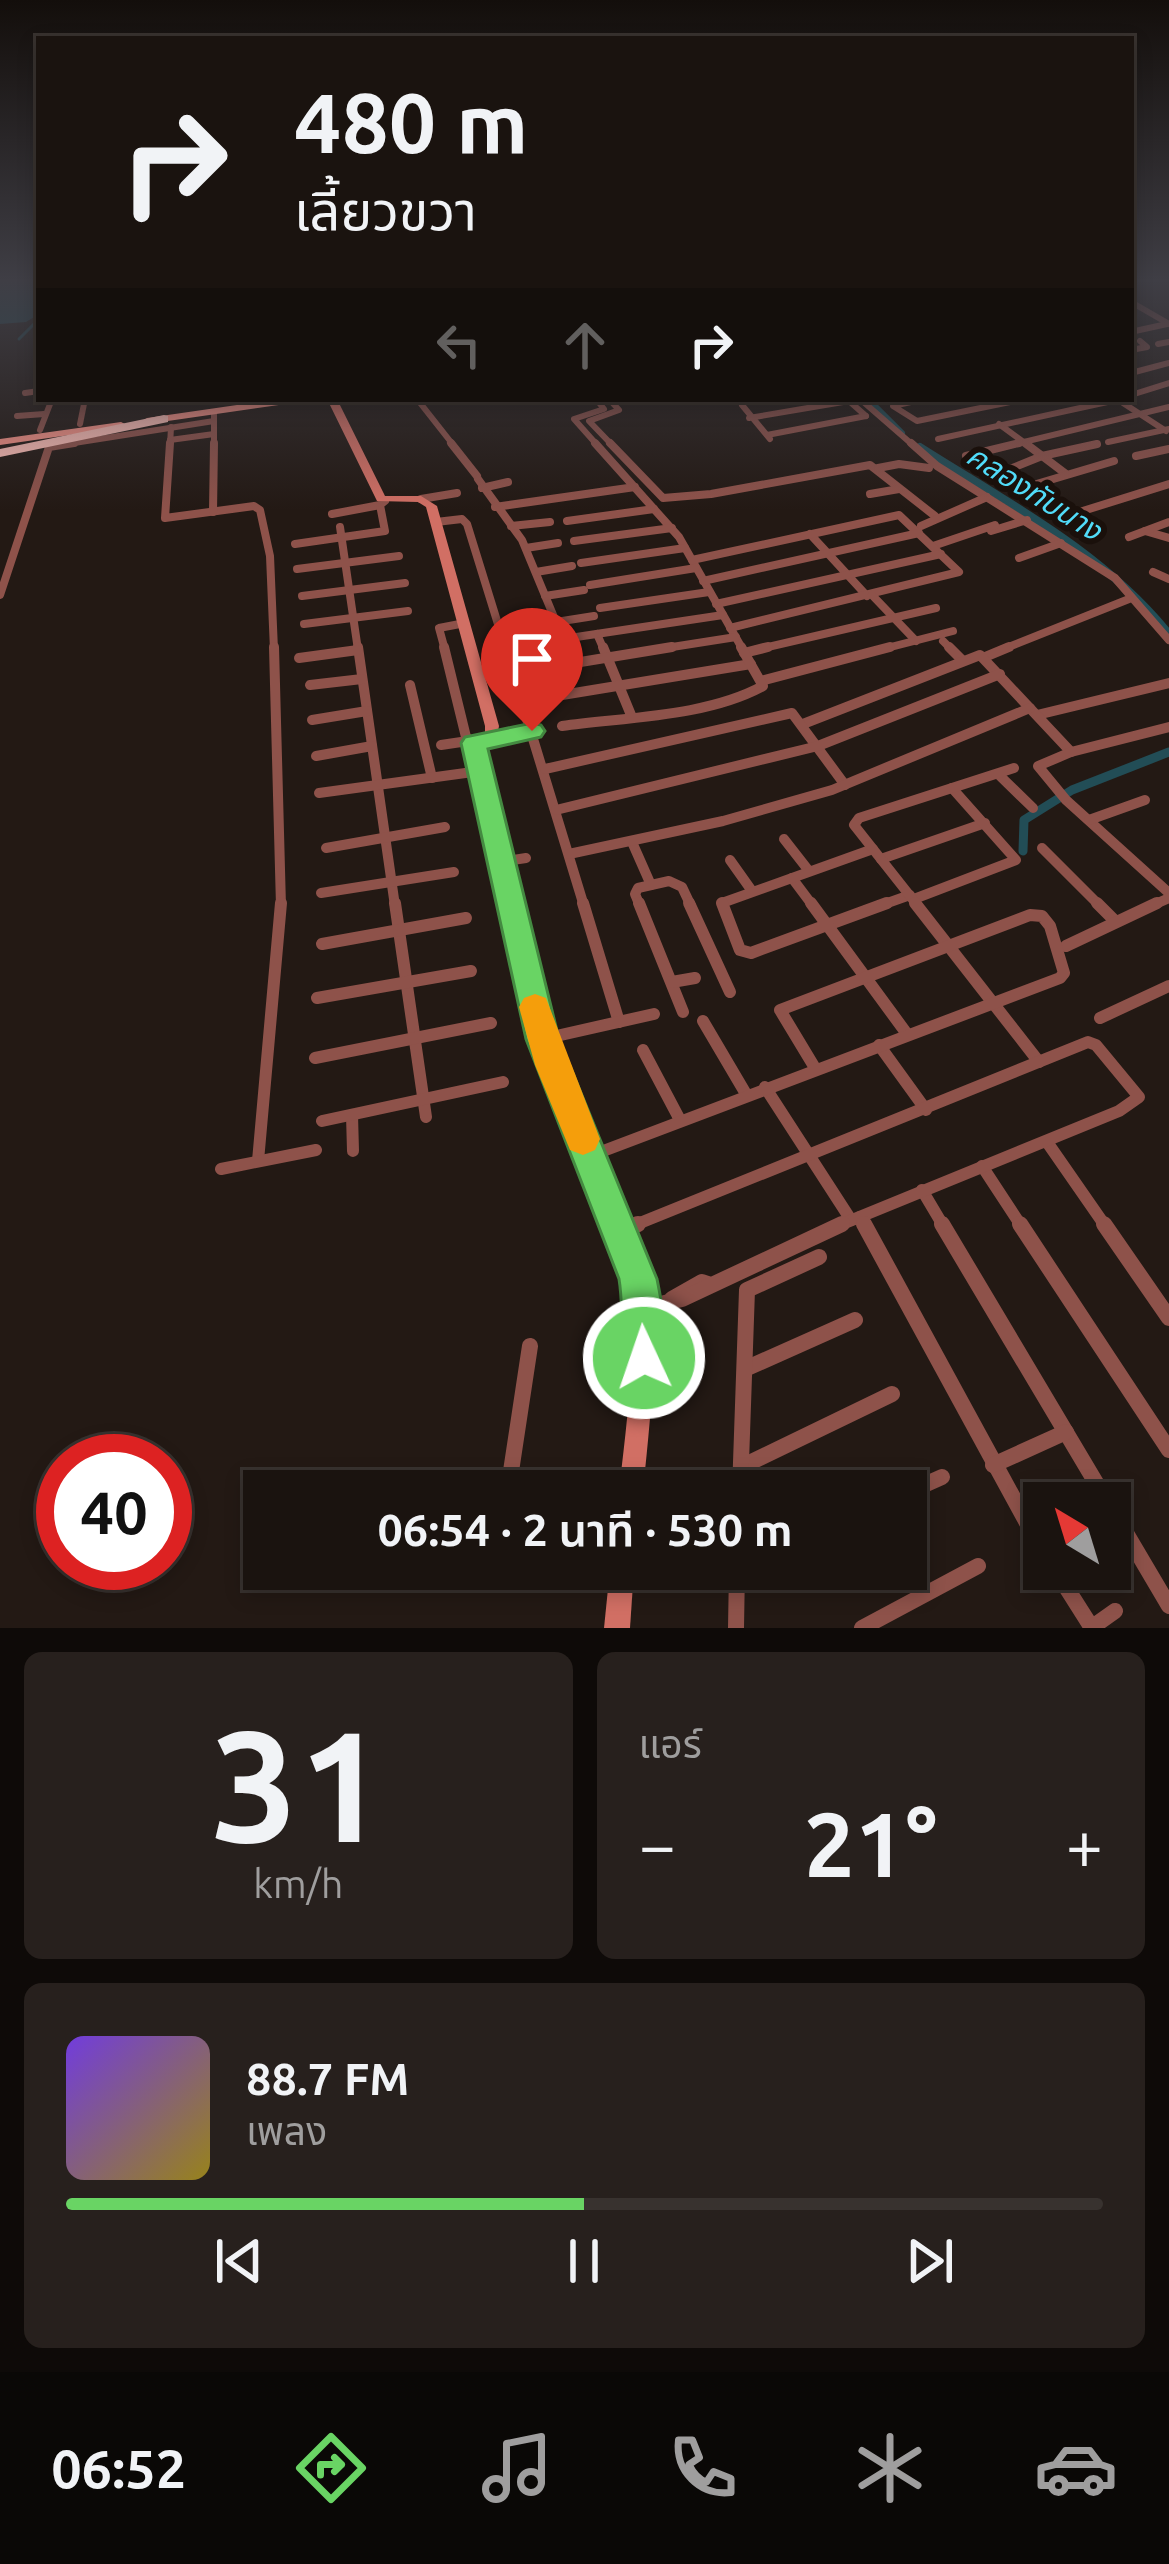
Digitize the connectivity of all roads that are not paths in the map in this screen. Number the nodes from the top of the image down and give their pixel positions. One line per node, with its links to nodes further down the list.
1 (1169, 363): 2 (street)
2 (1134, 372)
3 (1134, 375): 4 (street)
4 (1146, 382)
5 (1169, 382): 8 (street)
6 (36, 392): 7 (street)
7 (26, 393)
8 (1134, 396)
9 (50, 402): 26 (street)
10 (84, 402): 32 (street)
11 (233, 402): 32 (main road)
12 (285, 402): 29 (main road)
13 (333, 402): 63 (street)
14 (419, 402): 53 (street)
15 (598, 402): 56 (street)
16 (612, 402): 49 (street)
17 (740, 402): 30 (street)
18 (843, 402): 30 (street)
19 (850, 402): 30 (street)
20 (863, 402): 61 (street)
21 (911, 402): 22 (street)
22 (1010, 402)
23 (1103, 402): 33 (street)
24 (1129, 402): 27 (street)
25 (1169, 407): 27 (street)
26 (44, 414): 28 (street); 34 (street)
27 (1140, 414): 35 (street); 40 (street)
28 (17, 416)
29 (214, 416): 31 (main road); 36 (street)
30 (753, 418)
31 (168, 423): 37 (main road); 39 (street); 43 (highway); 108 (street)
32 (80, 424): 34 (main road)
33 (999, 424): 38 (street); 40 (street)
34 (40, 430): 37 (main road)
35 (1167, 430): 41 (street)
36 (214, 434): 39 (street); 66 (street)
37 (0, 439)
38 (938, 439)
39 (170, 440): 66 (street)
40 (1020, 440): 45 (street); 46 (street)
41 (1108, 442)
42 (1097, 444): 46 (street)
43 (0, 453)
44 (1167, 455): 47 (street)
45 (966, 456)
46 (1042, 456): 51 (street); 52 (street)
47 (1136, 456)
48 (1114, 461): 51 (street)
49 (878, 468): 50 (street); 57 (street)
50 (929, 468)
51 (1066, 474): 58 (street)
52 (990, 477)
53 (479, 481): 54 (street); 64 (street)
54 (508, 482)
55 (1169, 484): 68 (street)
56 (635, 487): 64 (street); 65 (street)
57 (899, 488): 60 (street); 69 (street)
58 (1023, 488)
59 (457, 493): 62 (street)
60 (870, 494)
61 (987, 497): 69 (street); 70 (street)
62 (422, 500): 63 (street); 73 (street)
63 (382, 503): 67 (street); 79 (street)
64 (494, 507): 75 (street)
65 (654, 509): 72 (street); 76 (street)
66 (213, 512): 90 (street)
67 (332, 514)
68 (1070, 515)
69 (935, 516): 77 (street)
70 (1027, 520): 84 (street); 89 (street)
71 (550, 521): 75 (street)
72 (566, 521)
73 (436, 522): 119 (street); 151 (street)
74 (1169, 522): 78 (street)
75 (512, 526): 87 (street)
76 (672, 528): 83 (street); 88 (street)
77 (920, 529): 80 (street); 89 (street); 92 (street)
78 (1144, 531): 81 (street); 82 (street)
79 (342, 533): 86 (street); 95 (street)
80 (810, 534): 92 (street); 96 (street)
81 (1130, 537)
82 (1169, 538)
83 (574, 541)
84 (1061, 542): 94 (street); 97 (street)
85 (558, 543): 87 (street)
86 (296, 544)
87 (526, 548): 99 (street)
88 (685, 548): 96 (street); 99 (street)
89 (937, 550): 102 (street); 111 (street)
90 (269, 551): 91 (street); 237 (street)
91 (251, 554)
92 (828, 554): 102 (street); 104 (street)
93 (399, 556): 95 (street)
94 (1019, 558)
95 (346, 564): 98 (street); 106 (street)
96 (694, 564): 104 (street); 110 (street)
97 (1097, 566): 100 (street); 125 (street)
98 (297, 569)
99 (536, 572): 110 (street)
100 (1081, 572)
101 (1153, 572): 103 (street)
102 (848, 574): 111 (street); 114 (street)
103 (1169, 579)
104 (704, 581): 107 (street)
105 (405, 583): 106 (street)
106 (349, 590): 109 (street); 116 (street)
107 (710, 592): 114 (street); 118 (street)
108 (0, 595)
109 (302, 596)
110 (545, 596): 118 (street)
111 (870, 596): 117 (street); 123 (street)
112 (1129, 599): 130 (street)
113 (936, 608): 117 (street)
114 (719, 609): 123 (street); 124 (street)
115 (408, 611): 116 (street)
116 (354, 618): 120 (street); 129 (street)
117 (896, 618): 126 (street); 133 (street)
118 (556, 622): 121 (street)
119 (465, 623): 152 (street); 152 (street)
120 (304, 624)
121 (537, 625)
122 (952, 632): 126 (street)
123 (733, 633): 132 (street); 133 (street)
124 (597, 634): 128 (street); 132 (street)
125 (1169, 640)
126 (916, 641): 138 (street)
127 (943, 641): 134 (street)
128 (543, 642)
129 (358, 650): 131 (street); 137 (street)
130 (985, 657): 134 (street); 136 (street)
131 (299, 658)
132 (607, 658): 135 (street); 142 (street)
133 (748, 659): 138 (street); 142 (street)
134 (963, 661): 148 (street)
135 (550, 667)
136 (1000, 674): 145 (street); 155 (street)
137 (362, 679): 141 (street); 144 (street)
138 (761, 682): 146 (street)
139 (1169, 683): 145 (street)
140 (410, 685): 162 (street)
141 (310, 686)
142 (619, 686): 143 (street); 146 (street)
143 (556, 696)
144 (367, 711): 147 (street); 153 (street)
145 (1034, 712): 156 (street); 163 (street)
146 (631, 715): 149 (street)
147 (312, 720)
148 (803, 724): 155 (street); 158 (street)
149 (562, 726)
150 (1169, 727): 156 (street)
151 (532, 731): 152 (street); 158 (street)
152 (477, 740): 154 (street); 160 (street)
153 (372, 746): 157 (street); 164 (street)
154 (441, 746)
155 (818, 746): 163 (street); 169 (street)
156 (1071, 752): 170 (street)
157 (316, 756)
158 (545, 769): 169 (street)
159 (1014, 769): 161 (street)
160 (480, 771): 162 (street); 182 (street)
161 (998, 774): 165 (street); 168 (street)
162 (432, 778): 164 (street)
163 (845, 785): 175 (street)
164 (377, 786): 166 (street); 173 (street)
165 (952, 788): 171 (street); 179 (street)
166 (320, 794)
167 (1145, 800): 170 (street)
168 (1033, 808)
169 (556, 809): 178 (street)
170 (1089, 820): 190 (street)
171 (985, 824): 179 (street); 191 (street)
172 (445, 827): 173 (street)
173 (386, 838): 176 (street); 186 (street)
174 (784, 838): 184 (street)
175 (632, 842): 178 (street); 187 (street)
176 (326, 848)
177 (1042, 848): 193 (street)
178 (569, 854): 214 (street)
179 (877, 854): 184 (street); 191 (street)
180 (526, 858): 182 (street)
181 (730, 860): 188 (street)
182 (500, 862): 218 (street)
183 (454, 872): 186 (street)
184 (809, 872): 185 (street)
185 (792, 878): 188 (street); 194 (street)
186 (392, 883): 189 (street); 195 (street)
187 (651, 885): 200 (street); 205 (street)
188 (752, 892): 194 (street)
189 (321, 893)
190 (1169, 896): 193 (street)
191 (912, 897): 194 (street); 198 (street)
192 (466, 918): 195 (street)
193 (1115, 921): 197 (street)
194 (829, 926): 202 (street)
195 (398, 931): 196 (street); 204 (street)
196 (322, 944)
197 (1066, 946)
198 (950, 947): 202 (street); 209 (street); 209 (street)
199 (733, 951): 200 (street)
200 (713, 955): 207 (street)
201 (471, 971): 204 (street)
202 (867, 976): 216 (street); 223 (street)
203 (694, 978): 205 (street)
204 (406, 982): 208 (street); 217 (street)
205 (672, 982): 210 (street)
206 (1169, 986): 212 (street)
207 (730, 992)
208 (317, 998)
209 (990, 1003): 216 (street); 222 (street)
210 (683, 1012)
211 (654, 1014): 214 (street)
212 (1100, 1018)
213 (703, 1021): 226 (street)
214 (619, 1022): 218 (street)
215 (491, 1023): 217 (street)
216 (908, 1034): 219 (street)
217 (416, 1039): 221 (street); 227 (street)
218 (543, 1039): 236 (street)
219 (879, 1045): 223 (street); 228 (street)
220 (643, 1050): 230 (street)
221 (315, 1058)
222 (1040, 1062): 228 (street); 232 (street)
223 (815, 1069): 225 (street)
224 (503, 1082): 227 (street)
225 (765, 1087): 226 (street); 235 (street)
226 (746, 1094): 230 (street)
227 (425, 1109): 229 (street)
228 (926, 1109): 235 (street)
229 (352, 1115): 231 (street); 234 (street)
230 (680, 1120): 236 (street)
231 (322, 1121)
232 (1047, 1142): 238 (street); 245 (street)
233 (316, 1150): 237 (street)
234 (352, 1151)
235 (810, 1153): 241 (street); 242 (street)
236 (590, 1156): 242 (street)
237 (258, 1162): 239 (street)
238 (982, 1166): 240 (street); 251 (street)
239 (221, 1169)
240 (922, 1190): 241 (street); 250 (street)
241 (855, 1219): 244 (street); 252 (street)
242 (621, 1231): 244 (street)
243 (819, 1257): 248 (street)
244 (643, 1308): 255 (street)
245 (1169, 1318)
246 (855, 1320): 248 (street)
247 (530, 1346): 254 (street)
248 (745, 1369): 253 (street)
249 (892, 1394): 253 (street)
250 (1066, 1432): 252 (street); 258 (street)
251 (1169, 1450)
252 (993, 1465): 260 (street)
253 (741, 1467): 256 (street)
254 (511, 1470)
255 (633, 1470)
256 (741, 1470)
257 (942, 1477): 259 (street)
258 (1095, 1482)
259 (927, 1484)
260 (1023, 1517)
261 (1131, 1542): 266 (street)
262 (978, 1566): 270 (street)
263 (620, 1590): 268 (street)
264 (737, 1590): 269 (street)
265 (1067, 1590): 271 (street)
266 (1169, 1606)
267 (1115, 1611): 271 (street)
268 (616, 1628)
269 (736, 1628)
270 (862, 1628)
271 (1092, 1628)

